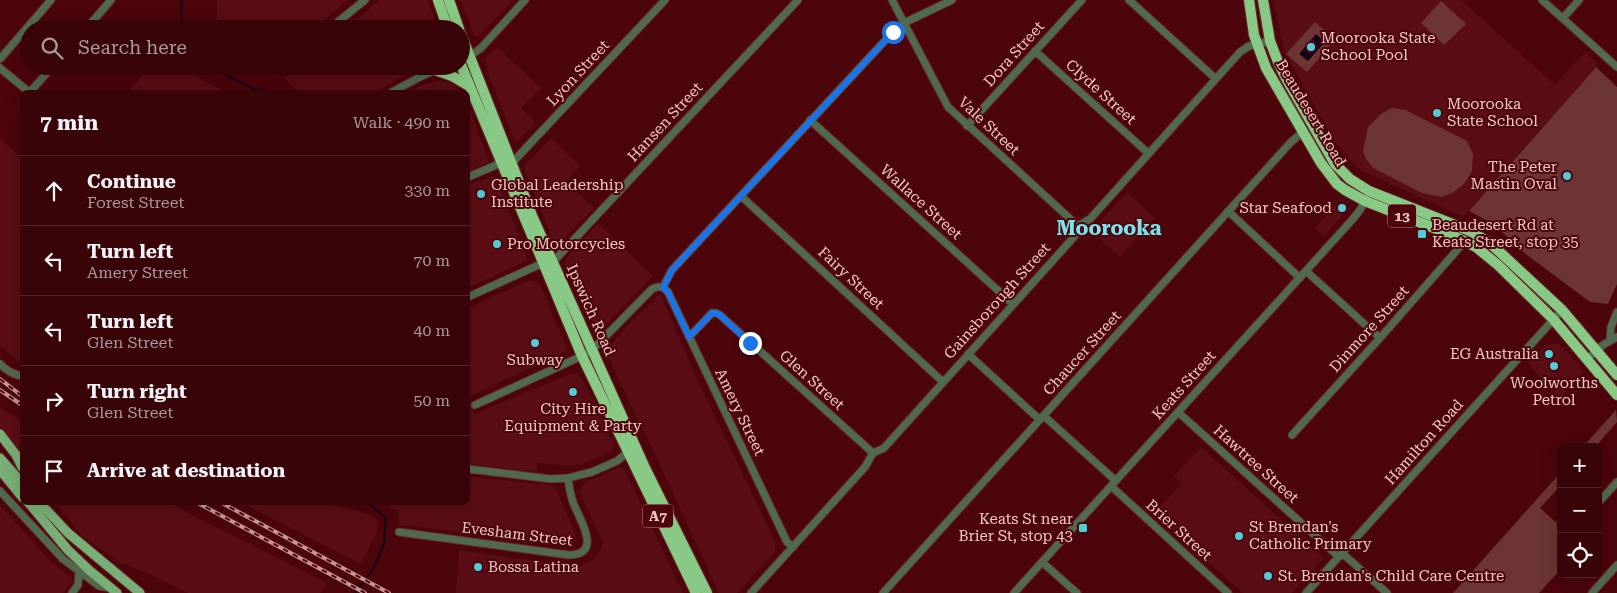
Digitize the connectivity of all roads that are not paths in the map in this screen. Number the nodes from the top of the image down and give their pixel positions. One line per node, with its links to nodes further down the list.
1 (51, 0): 18 (street)
2 (111, 0): 19 (street)
3 (365, 0): 20 (street)
4 (438, 0): 21 (highway)
5 (449, 0): 22 (highway)
6 (525, 0): 28 (street)
7 (665, 0): 46 (street, Lyon Street)
8 (798, 0): 54 (street, Hansen Street)
9 (892, 0): 23 (street, Vale Street)
10 (952, 0): 23 (street)
11 (1082, 0): 27 (street, Dora Street)
12 (1130, 0): 37 (street)
13 (1249, 0): 26 (highway, Beaudesert Road / 13)
14 (1263, 0): 25 (highway, Beaudesert Road / 13)
15 (1542, 0): 17 (street)
16 (1579, 0): 17 (street)
17 (1563, 18): 30 (street)
18 (34, 20)
19 (94, 20)
20 (340, 20)
21 (445, 20)
22 (456, 20)
23 (904, 23): 42 (street); 43 (street, Vale Street)
24 (20, 36): 29 (street)
25 (1270, 40): 26 (street, Gainsborough Street); 48 (highway, Beaudesert Road / 13)
26 (1256, 43): 37 (street, Gainsborough Street); 44 (highway, Beaudesert Road / 13)
27 (1035, 51): 43 (street, Dora Street); 45 (street, Clyde Street)
28 (470, 54)
29 (0, 59)
30 (1617, 67)
31 (0, 68): 39 (street)
32 (470, 70): 46 (highway, Ipswich Road / A7)
33 (45, 75): 40 (street)
34 (426, 75): 41 (street)
35 (450, 75): 38 (highway)
36 (465, 75): 38 (highway, Ipswich Road / A7)
37 (1216, 79): 45 (street, Gainsborough Street)
38 (469, 86): 46 (highway, Ipswich Road / A7)
39 (27, 90)
40 (31, 90)
41 (396, 90)
42 (810, 120): 49 (street); 59 (street, Wallace Street)
43 (967, 126): 52 (street, Vale Street)
44 (1303, 132): 50 (highway, Beaudesert Road / 13); 51 (street, Chaucer Street)
45 (1148, 154): 52 (street, Gainsborough Street)
46 (506, 164): 47 (street); 54 (highway, Ipswich Road / A7)
47 (470, 176)
48 (1370, 191): 50 (street, Keats Street); 60 (highway, Beaudesert Road / 13)
49 (741, 196): 57 (street); 75 (street, Fairy Street)
50 (1364, 201): 53 (highway, Beaudesert Road / 13); 55 (street, Keats Street)
51 (1228, 211): 56 (street); 79 (street, Chaucer Street)
52 (1078, 226): 59 (street, Gainsborough Street)
53 (1465, 241): 62 (highway, Beaudesert Road / 13); 65 (street, Dinmore Street)
54 (548, 263): 58 (street); 67 (highway, Ipswich Road / A7); 70 (highway, Ipswich Road / A7)
55 (1306, 271): 56 (street, Keats Street); 65 (street)
56 (1300, 278): 78 (street, Keats Street)
57 (663, 288): 63 (street, Amery Street); 67 (street)
58 (470, 296)
59 (1013, 304): 69 (street, Gainsborough Street)
60 (1562, 310): 62 (street, Hamilton Road); 68 (highway, Beaudesert Road / 13)
61 (1617, 312): 66 (street)
62 (1553, 319): 71 (highway, Beaudesert Road / 13); 99 (street, Hamilton Road)
63 (689, 337): 83 (street, Glen Street); 98 (street, Amery Street)
64 (1617, 337): 66 (street)
65 (1380, 338): 81 (street, Dinmore Street)
66 (1610, 341): 68 (street)
67 (592, 350): 70 (street); 107 (highway, Ipswich Road / A7)
68 (1597, 350): 71 (street); 74 (highway, Beaudesert Road / 13)
69 (968, 354): 75 (street, Gainsborough Street); 79 (street, Brier Street)
70 (582, 356): 77 (street); 82 (highway, Ipswich Road / A7)
71 (1587, 359): 76 (highway, Beaudesert Road / 13)
72 (0, 364): 73 (street)
73 (20, 375)
74 (1617, 375)
75 (942, 381): 83 (street, Gainsborough Street)
76 (1617, 395)
77 (475, 405)
78 (1178, 412): 91 (street, Keats Street); 99 (street, Hawtree Street)
79 (1042, 418): 91 (street, Brier Street); 109 (street, Chaucer Street)
80 (0, 434): 85 (main road)
81 (1292, 435)
82 (628, 452): 88 (street); 106 (highway, Ipswich Road / A7)
83 (873, 453): 98 (street, Gainsborough Street)
84 (0, 458): 89 (main road)
85 (20, 464)
86 (470, 469): 88 (street)
87 (0, 470): 93 (main road)
88 (568, 478): 97 (street, Evesham Street)
89 (20, 481)
90 (1617, 482): 94 (street)
91 (1113, 484): 100 (street, Keats Street); 112 (street, Brier Street)
92 (0, 490): 102 (street)
93 (20, 495)
94 (1602, 499)
95 (30, 505): 103 (main road)
96 (42, 505): 105 (main road)
97 (399, 532)
98 (793, 547): 108 (street, Gainsborough Street)
99 (1340, 555): 113 (street, Hamilton Road); 114 (street, Hawtree Street)
100 (1042, 562): 110 (street, Keats Street); 111 (street)
101 (1617, 564): 115 (street)
102 (79, 572): 103 (street); 104 (street)
103 (114, 590)
104 (72, 593)
105 (140, 593)
106 (696, 593)
107 (707, 593)
108 (751, 593)
109 (883, 593)
110 (1014, 593)
111 (1077, 593)
112 (1228, 593)
113 (1306, 593)
114 (1388, 593)
115 (1592, 593)

